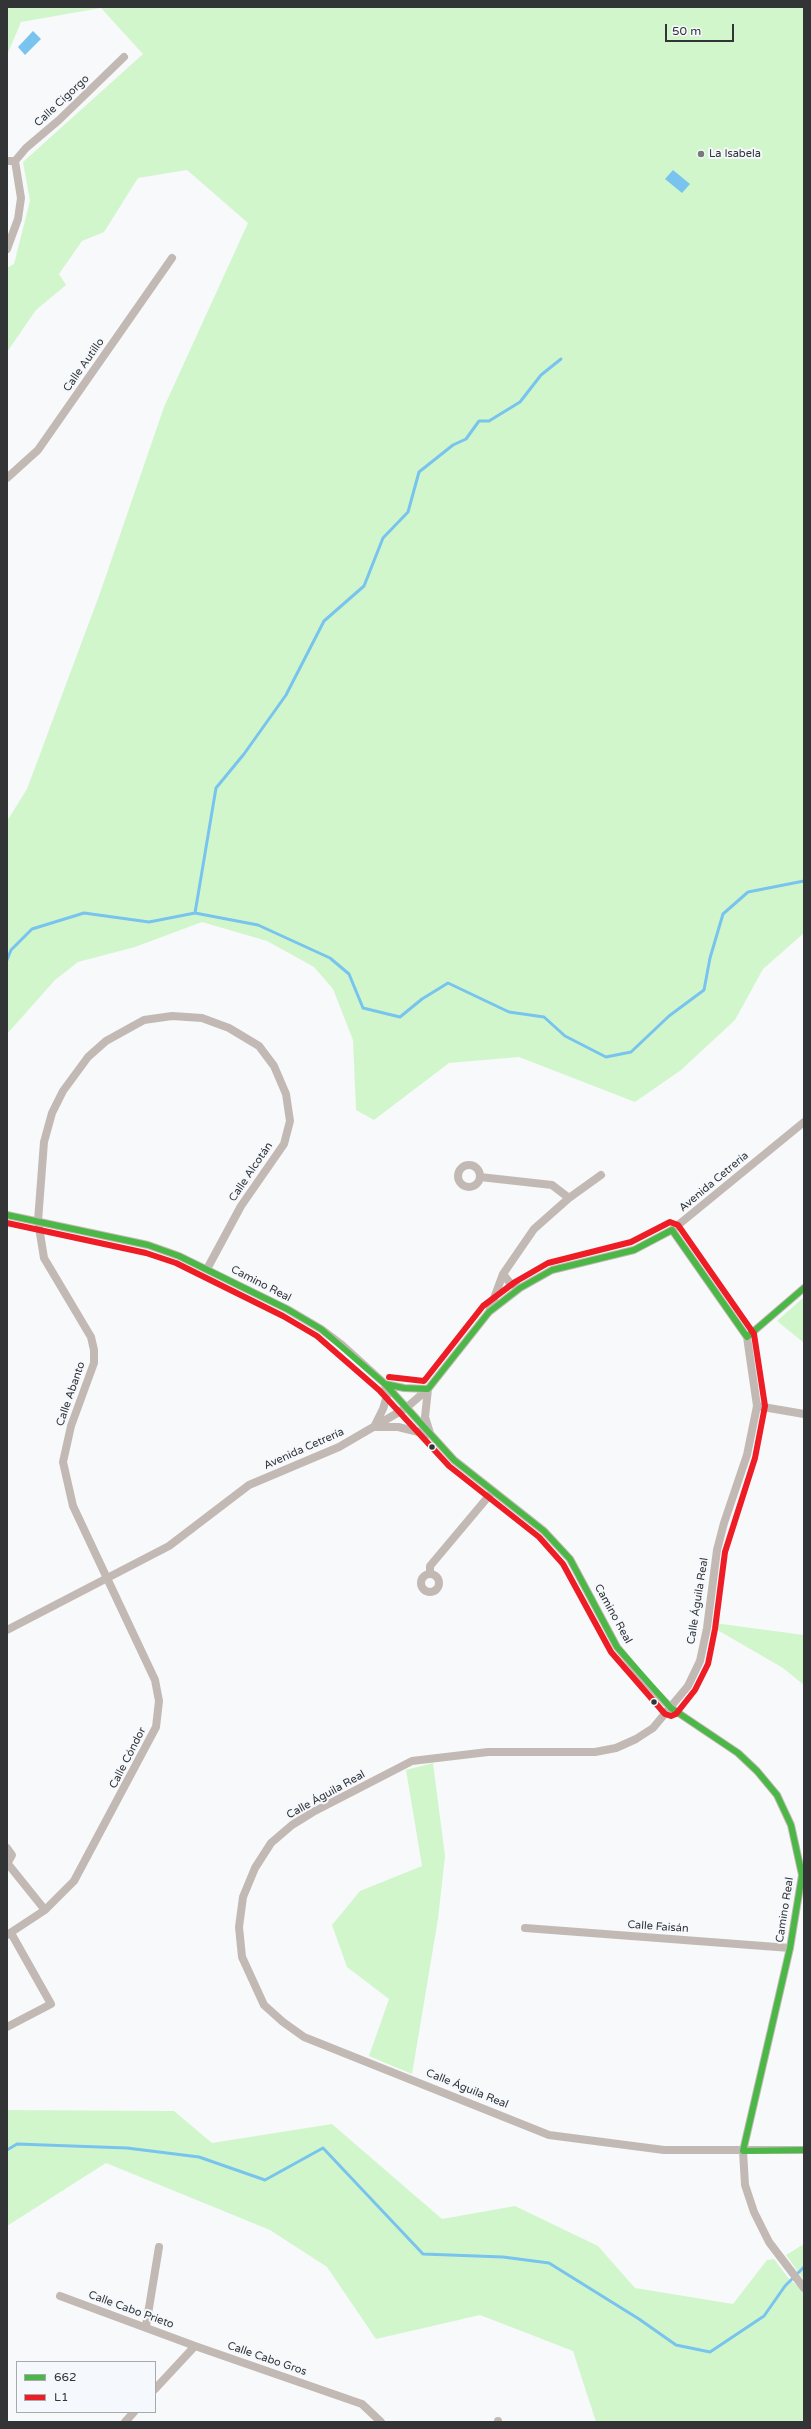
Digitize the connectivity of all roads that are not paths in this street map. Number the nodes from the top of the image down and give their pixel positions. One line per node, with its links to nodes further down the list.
1 (124, 57): 2 (street, Calle Cigorgo)
2 (11, 161): 3 (street, Calle Cigorgo)
3 (7, 249)
4 (172, 258): 5 (street, Calle Autillo)
5 (7, 478)
6 (804, 1122): 12 (street, Avenida Cetrería)
7 (601, 1175): 9 (street)
8 (480, 1177): 9 (street)
9 (569, 1198): 14 (street)
10 (7, 1215): 11 (street, Camino Real)
11 (38, 1221): 13 (street, Camino Real); 13 (street, Calle Alcotán); 28 (street, Calle Abanto)
12 (672, 1230): 15 (street, Avenida Cetrería); 18 (street, Calle Águila Real)
13 (207, 1269): 19 (street, Camino Real)
14 (503, 1274): 15 (street); 17 (street)
15 (520, 1288): 17 (street, Avenida Cetrería)
16 (804, 1288): 18 (street)
17 (489, 1312): 20 (street, Avenida Cetrería)
18 (747, 1337): 21 (street, Calle Águila Real)
19 (385, 1384): 20 (street); 22 (street, Camino Real); 24 (street)
20 (428, 1389): 22 (street, Avenida Cetrería); 25 (street)
21 (757, 1406): 23 (street); 30 (street, Calle Águila Real)
22 (406, 1408): 24 (street, Avenida Cetrería); 25 (street, Camino Real)
23 (804, 1414)
24 (374, 1427): 25 (street); 28 (street, Avenida Cetrería)
25 (431, 1436): 26 (street, Camino Real)
26 (493, 1491): 27 (street); 30 (street, Camino Real)
27 (430, 1574)
28 (107, 1579): 29 (street, Avenida Cetrería); 33 (street, Calle Cóndor)
29 (7, 1630)
30 (671, 1708): 36 (street, Camino Real); 39 (street, Calle Águila Real)
31 (7, 1848): 32 (street)
32 (8, 1864): 33 (street)
33 (45, 1910): 35 (street, Calle Cóndor)
34 (525, 1928): 36 (street, Calle Faisán)
35 (9, 1934): 37 (street)
36 (790, 1948): 39 (street, Camino Real)
37 (7, 2027)
38 (804, 2150): 39 (street, Calle Águila Real)
39 (743, 2151): 41 (street, Camino Real)
40 (159, 2247): 43 (street)
41 (803, 2288)
42 (60, 2296): 43 (street, Calle Cabo Prieto)
43 (146, 2326): 44 (street, Calle Cabo Prieto)
44 (195, 2346): 45 (street); 48 (street, Calle Cabo Gros)
45 (156, 2388)
46 (133, 2413): 47 (street)
47 (125, 2422)
48 (381, 2422)

